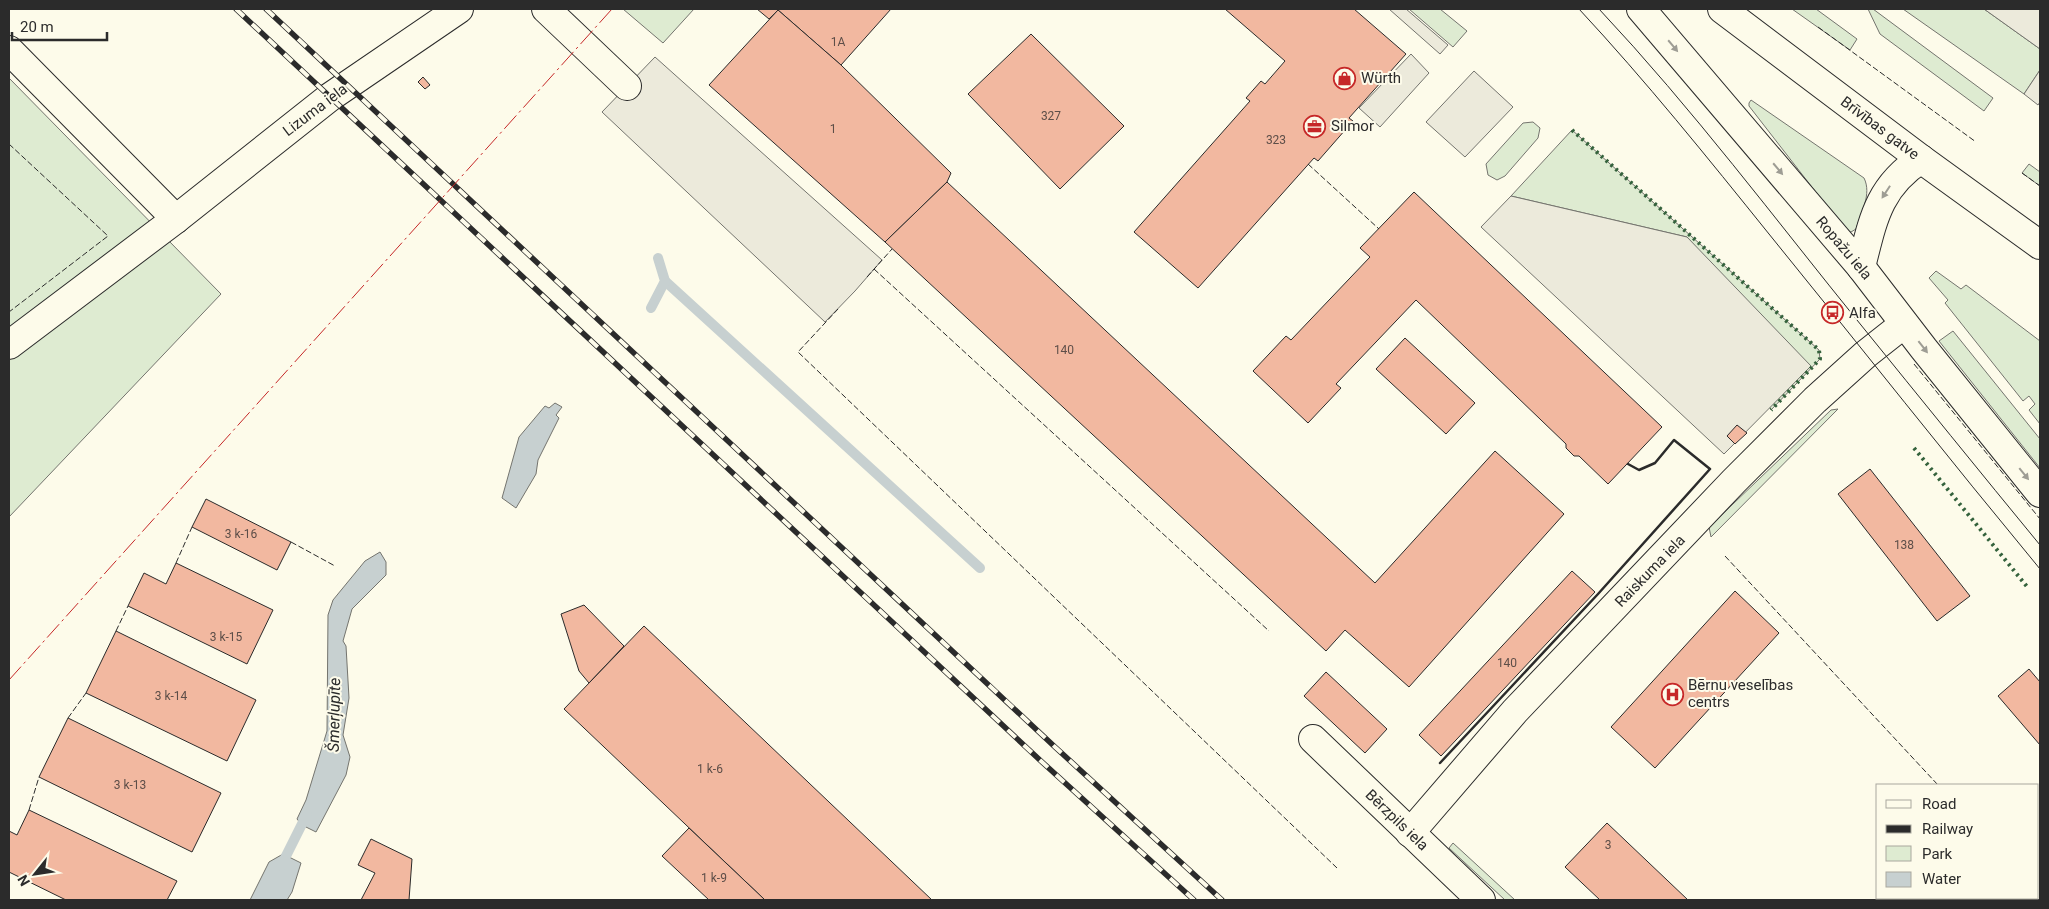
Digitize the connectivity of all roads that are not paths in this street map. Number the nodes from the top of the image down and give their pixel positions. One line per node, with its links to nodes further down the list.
1 (459, 9): 8 (main road, Lizuma iela)
2 (546, 9): 6 (main road)
3 (1641, 9): 10 (main road, Ropažu iela, one-way to 10)
4 (1722, 9): 7 (main road, Brīvības gatve)
5 (9, 50): 8 (main road)
6 (627, 86)
7 (1921, 159): 9 (main road, Brīvības gatve); 10 (main road, one-way to 10)
8 (176, 219): 12 (main road, Lizuma iela)
9 (2040, 244)
10 (1861, 267): 11 (main road, Ropažu iela)
11 (1904, 324): 13 (main road, Ropažu iela, one-way to 13); 15 (main road, Raiskuma iela)
12 (9, 345)
13 (2040, 493)
14 (1313, 739): 15 (main road, Bērzpils iela)
15 (1410, 833): 16 (main road, Bērzpils iela)
16 (1481, 900)

